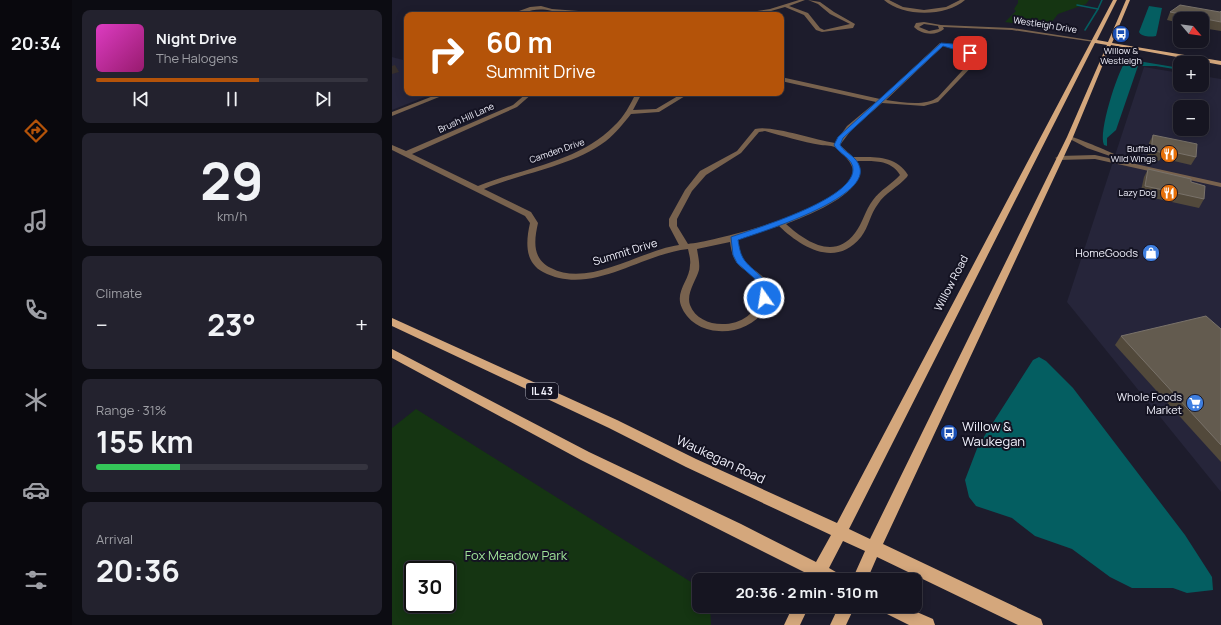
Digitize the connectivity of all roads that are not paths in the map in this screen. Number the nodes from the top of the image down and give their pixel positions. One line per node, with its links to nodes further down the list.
1 (803, 0): 7 (street)
2 (810, 0): 7 (street)
3 (886, 0): 9 (street)
4 (963, 0): 9 (street)
5 (1115, 0): 17 (main road, Willow Road)
6 (1128, 0): 19 (main road)
7 (786, 6): 13 (street)
8 (552, 10): 10 (street); 11 (street); 12 (street)
9 (921, 10): 14 (street)
10 (519, 12)
11 (547, 12)
12 (578, 12)
13 (750, 12)
14 (924, 23): 15 (street, Westleigh Drive); 16 (street)
15 (941, 26): 16 (street); 17 (street, Westleigh Drive)
16 (932, 32): 18 (street)
17 (1093, 43): 19 (main road); 46 (main road, Willow Road)
18 (942, 44): 29 (street); 29 (street)
19 (1109, 46): 20 (main road); 21 (main road); 32 (main road)
20 (1173, 59)
21 (1221, 63)
22 (1209, 65): 23 (main road)
23 (1221, 68)
24 (784, 80): 29 (street)
25 (438, 96): 31 (street)
26 (528, 96): 35 (street, Brush Hill Lane)
27 (637, 96): 30 (street, Camden Drive)
28 (683, 96): 30 (street)
29 (881, 101): 33 (street)
30 (629, 112): 40 (street, Camden Drive)
31 (392, 114)
32 (1070, 137): 36 (main road); 38 (street)
33 (837, 145): 37 (street); 43 (street)
34 (392, 147): 35 (street, Summit Drive)
35 (406, 154): 40 (street, Summit Drive)
36 (1059, 158): 39 (street); 47 (main road)
37 (852, 159): 41 (street, Summit Drive); 41 (street)
38 (1221, 181)
39 (1221, 185)
40 (478, 189): 43 (street, Summit Drive)
41 (780, 223): 42 (street, Summit Drive)
42 (734, 238): 43 (street, Summit Drive); 43 (street)
43 (688, 247)
44 (392, 322): 46 (main road, Waukegan Road / IL 43)
45 (392, 353): 48 (main road)
46 (840, 531): 47 (main road, Waukegan Road / IL 43); 49 (main road, Willow Road)
47 (874, 547): 50 (main road); 57 (main road, Waukegan Road / IL 43)
48 (811, 573)
49 (819, 573)
50 (862, 573)
51 (798, 613): 54 (main road)
52 (844, 613): 55 (main road)
53 (901, 613): 56 (main road)
54 (792, 625)
55 (838, 625)
56 (928, 625)
57 (1035, 625)

